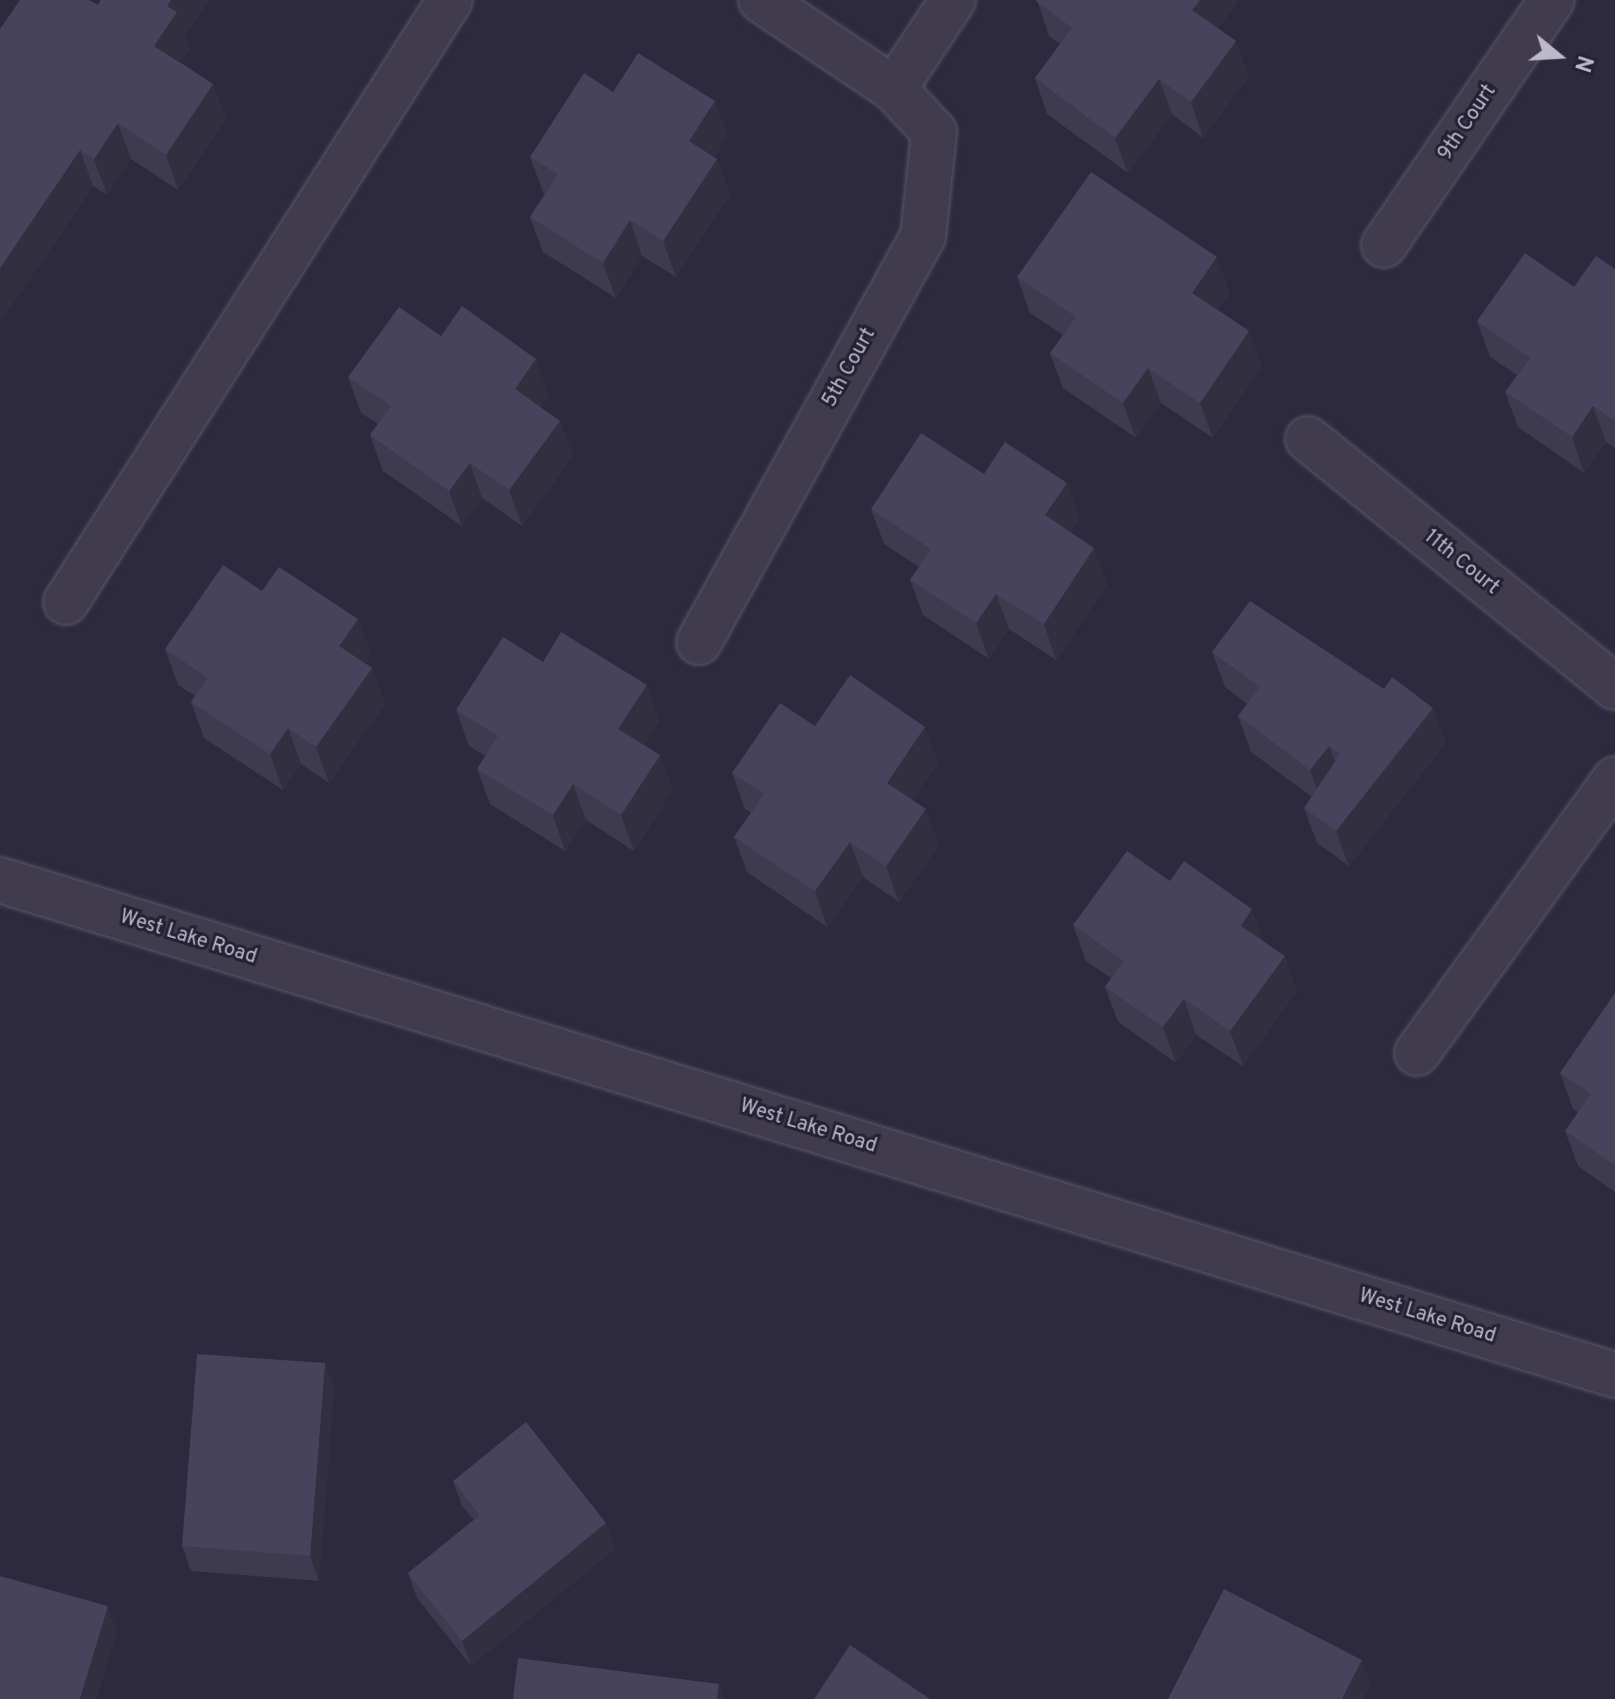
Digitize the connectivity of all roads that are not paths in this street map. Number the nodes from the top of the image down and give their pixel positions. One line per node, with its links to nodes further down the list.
1 (450, 0): 8 (street)
2 (761, 0): 5 (street, 5th Court)
3 (953, 0): 5 (street)
4 (1552, 0): 6 (street, 9th Court)
5 (894, 89): 9 (street, 5th Court)
6 (1384, 245)
7 (1308, 439): 10 (street, 11th Court)
8 (66, 602)
9 (699, 642)
10 (1615, 687)
11 (1615, 779): 13 (street)
12 (0, 880): 14 (street, West Lake Road)
13 (1417, 1053)
14 (1615, 1375)

